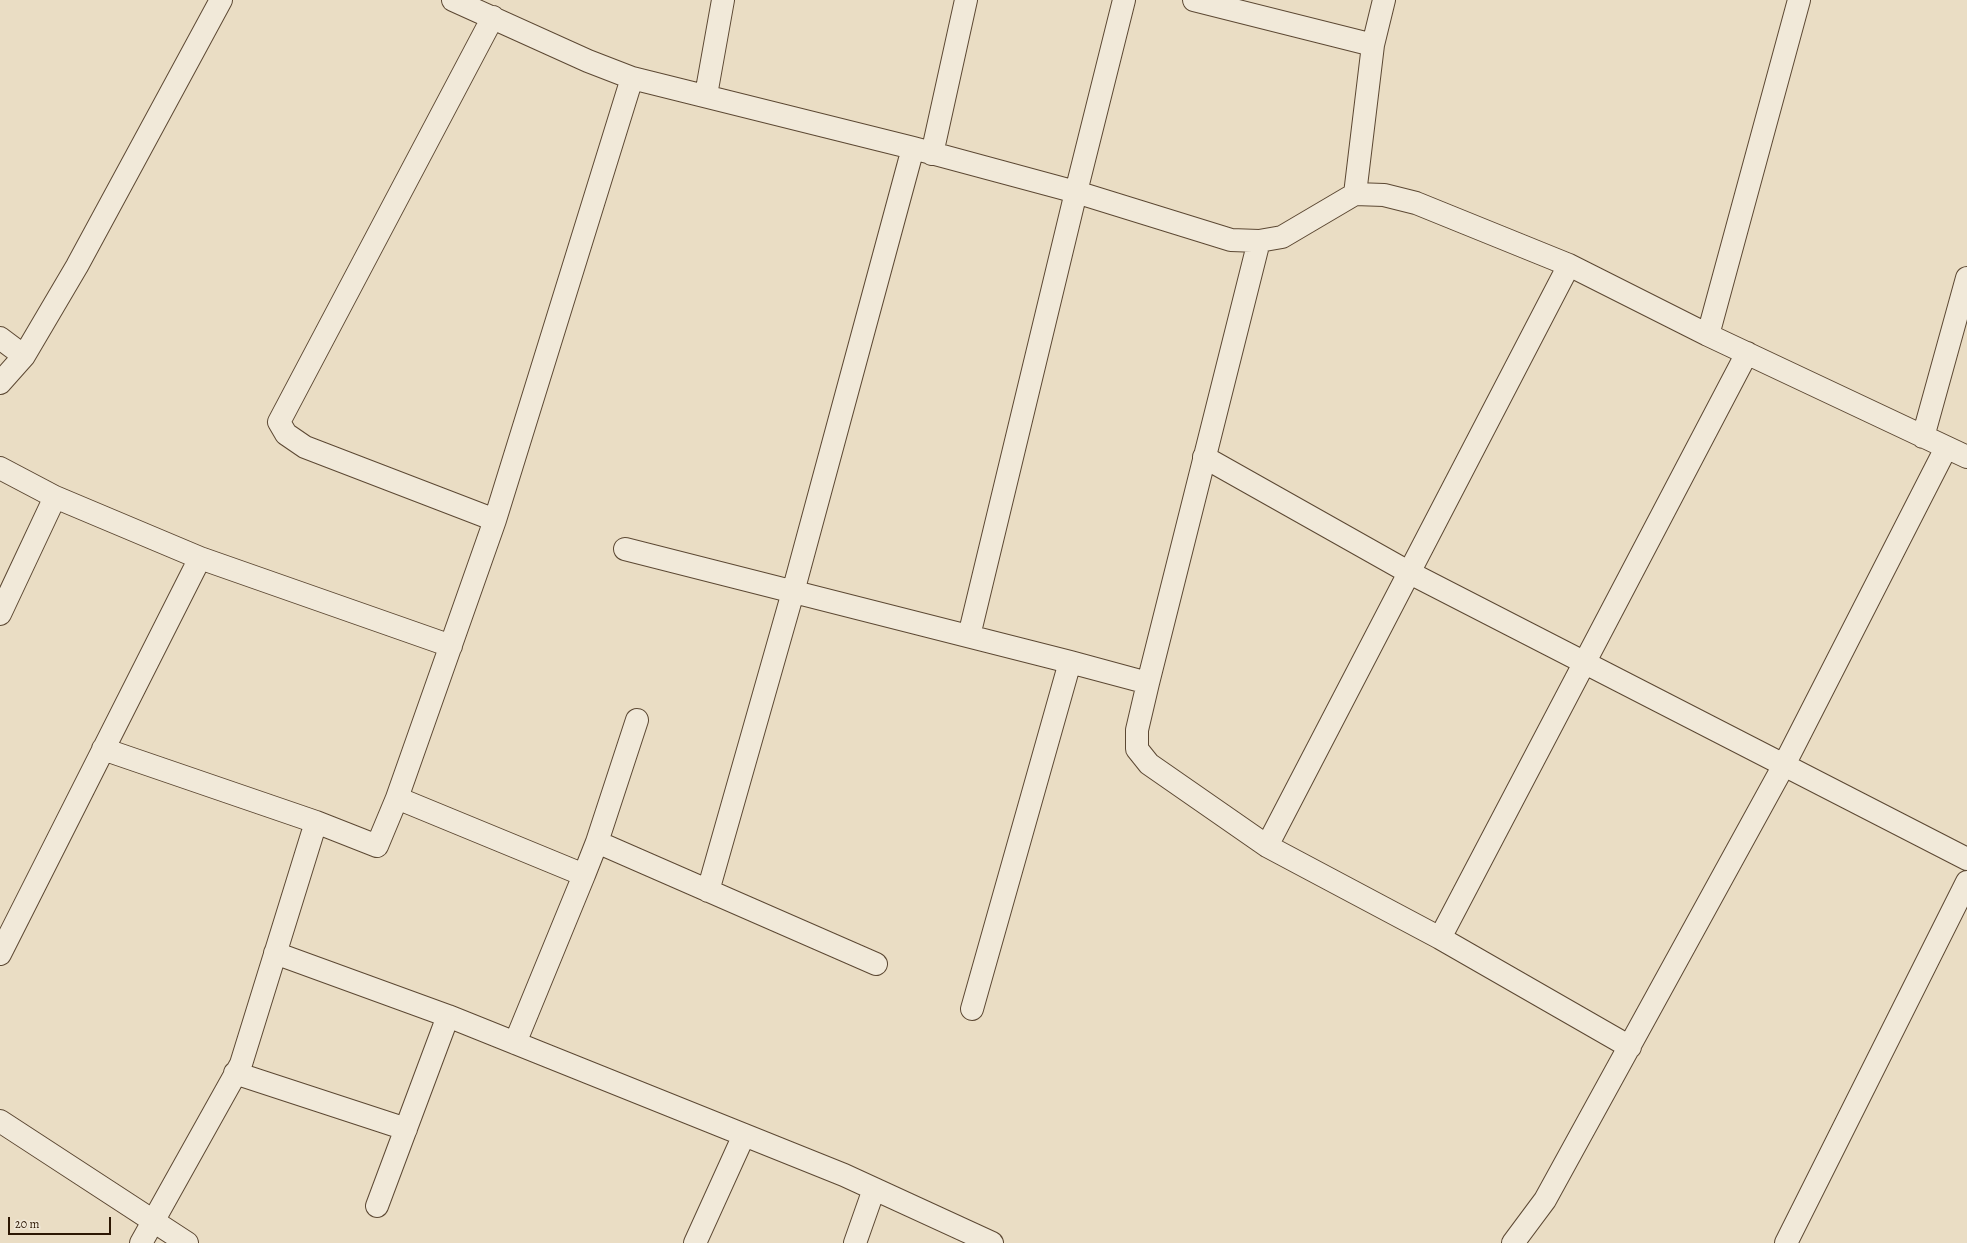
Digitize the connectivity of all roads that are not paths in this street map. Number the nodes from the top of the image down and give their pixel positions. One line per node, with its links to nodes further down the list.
1 (222, 0): 22 (street)
2 (453, 0): 9 (street)
3 (723, 0): 12 (street)
4 (966, 0): 13 (street)
5 (1124, 0): 14 (street)
6 (1194, 0): 10 (street)
7 (1384, 0): 10 (street)
8 (1799, 0): 19 (street)
9 (493, 17): 11 (street); 30 (street)
10 (1373, 45): 15 (street)
11 (632, 78): 12 (street); 30 (street)
12 (706, 95): 13 (street)
13 (922, 151): 14 (street); 34 (street)
14 (1076, 192): 16 (street); 36 (street)
15 (1355, 194): 16 (street); 17 (street)
16 (1258, 241): 26 (street)
17 (1569, 264): 19 (street); 33 (street)
18 (1967, 278): 24 (street)
19 (1708, 335): 21 (street)
20 (0, 338): 22 (street)
21 (1747, 353): 24 (street); 39 (street)
22 (24, 356): 23 (street)
23 (0, 383)
24 (1923, 437): 25 (street)
25 (1946, 448): 27 (street); 43 (street)
26 (1204, 457): 33 (street); 40 (street)
27 (1967, 458)
28 (0, 468): 29 (street)
29 (55, 497): 32 (street); 35 (street)
30 (495, 520): 37 (street)
31 (625, 549): 34 (street)
32 (200, 558): 37 (street); 42 (street)
33 (1410, 573): 39 (street); 47 (street)
34 (793, 592): 36 (street); 51 (street)
35 (0, 614)
36 (969, 636): 38 (street)
37 (451, 646): 44 (street)
38 (1070, 662): 40 (street); 56 (street)
39 (1584, 663): 43 (street); 52 (street)
40 (1148, 683): 47 (street)
41 (637, 720): 46 (street)
42 (103, 749): 45 (street); 54 (street)
43 (1784, 765): 48 (street); 59 (street)
44 (396, 798): 45 (street); 49 (street)
45 (316, 822): 53 (street)
46 (597, 842): 49 (street); 51 (street)
47 (1267, 846): 52 (street)
48 (1967, 859)
49 (584, 875): 58 (street)
50 (1967, 882): 73 (street)
51 (708, 890): 55 (street)
52 (1440, 938): 59 (street)
53 (275, 953): 57 (street); 60 (street)
54 (0, 954)
55 (876, 964)
56 (972, 1008)
57 (448, 1016): 58 (street); 62 (street)
58 (515, 1043): 63 (street)
59 (1630, 1046): 72 (street)
60 (235, 1073): 62 (street); 66 (street)
61 (0, 1122): 66 (street)
62 (406, 1129): 65 (street)
63 (744, 1135): 64 (street); 70 (street)
64 (874, 1189): 67 (street); 71 (street)
65 (377, 1206)
66 (154, 1222): 68 (street); 69 (street)
67 (986, 1242)
68 (141, 1243)
69 (187, 1243)
70 (695, 1243)
71 (855, 1243)
72 (1513, 1243)
73 (1786, 1243)

